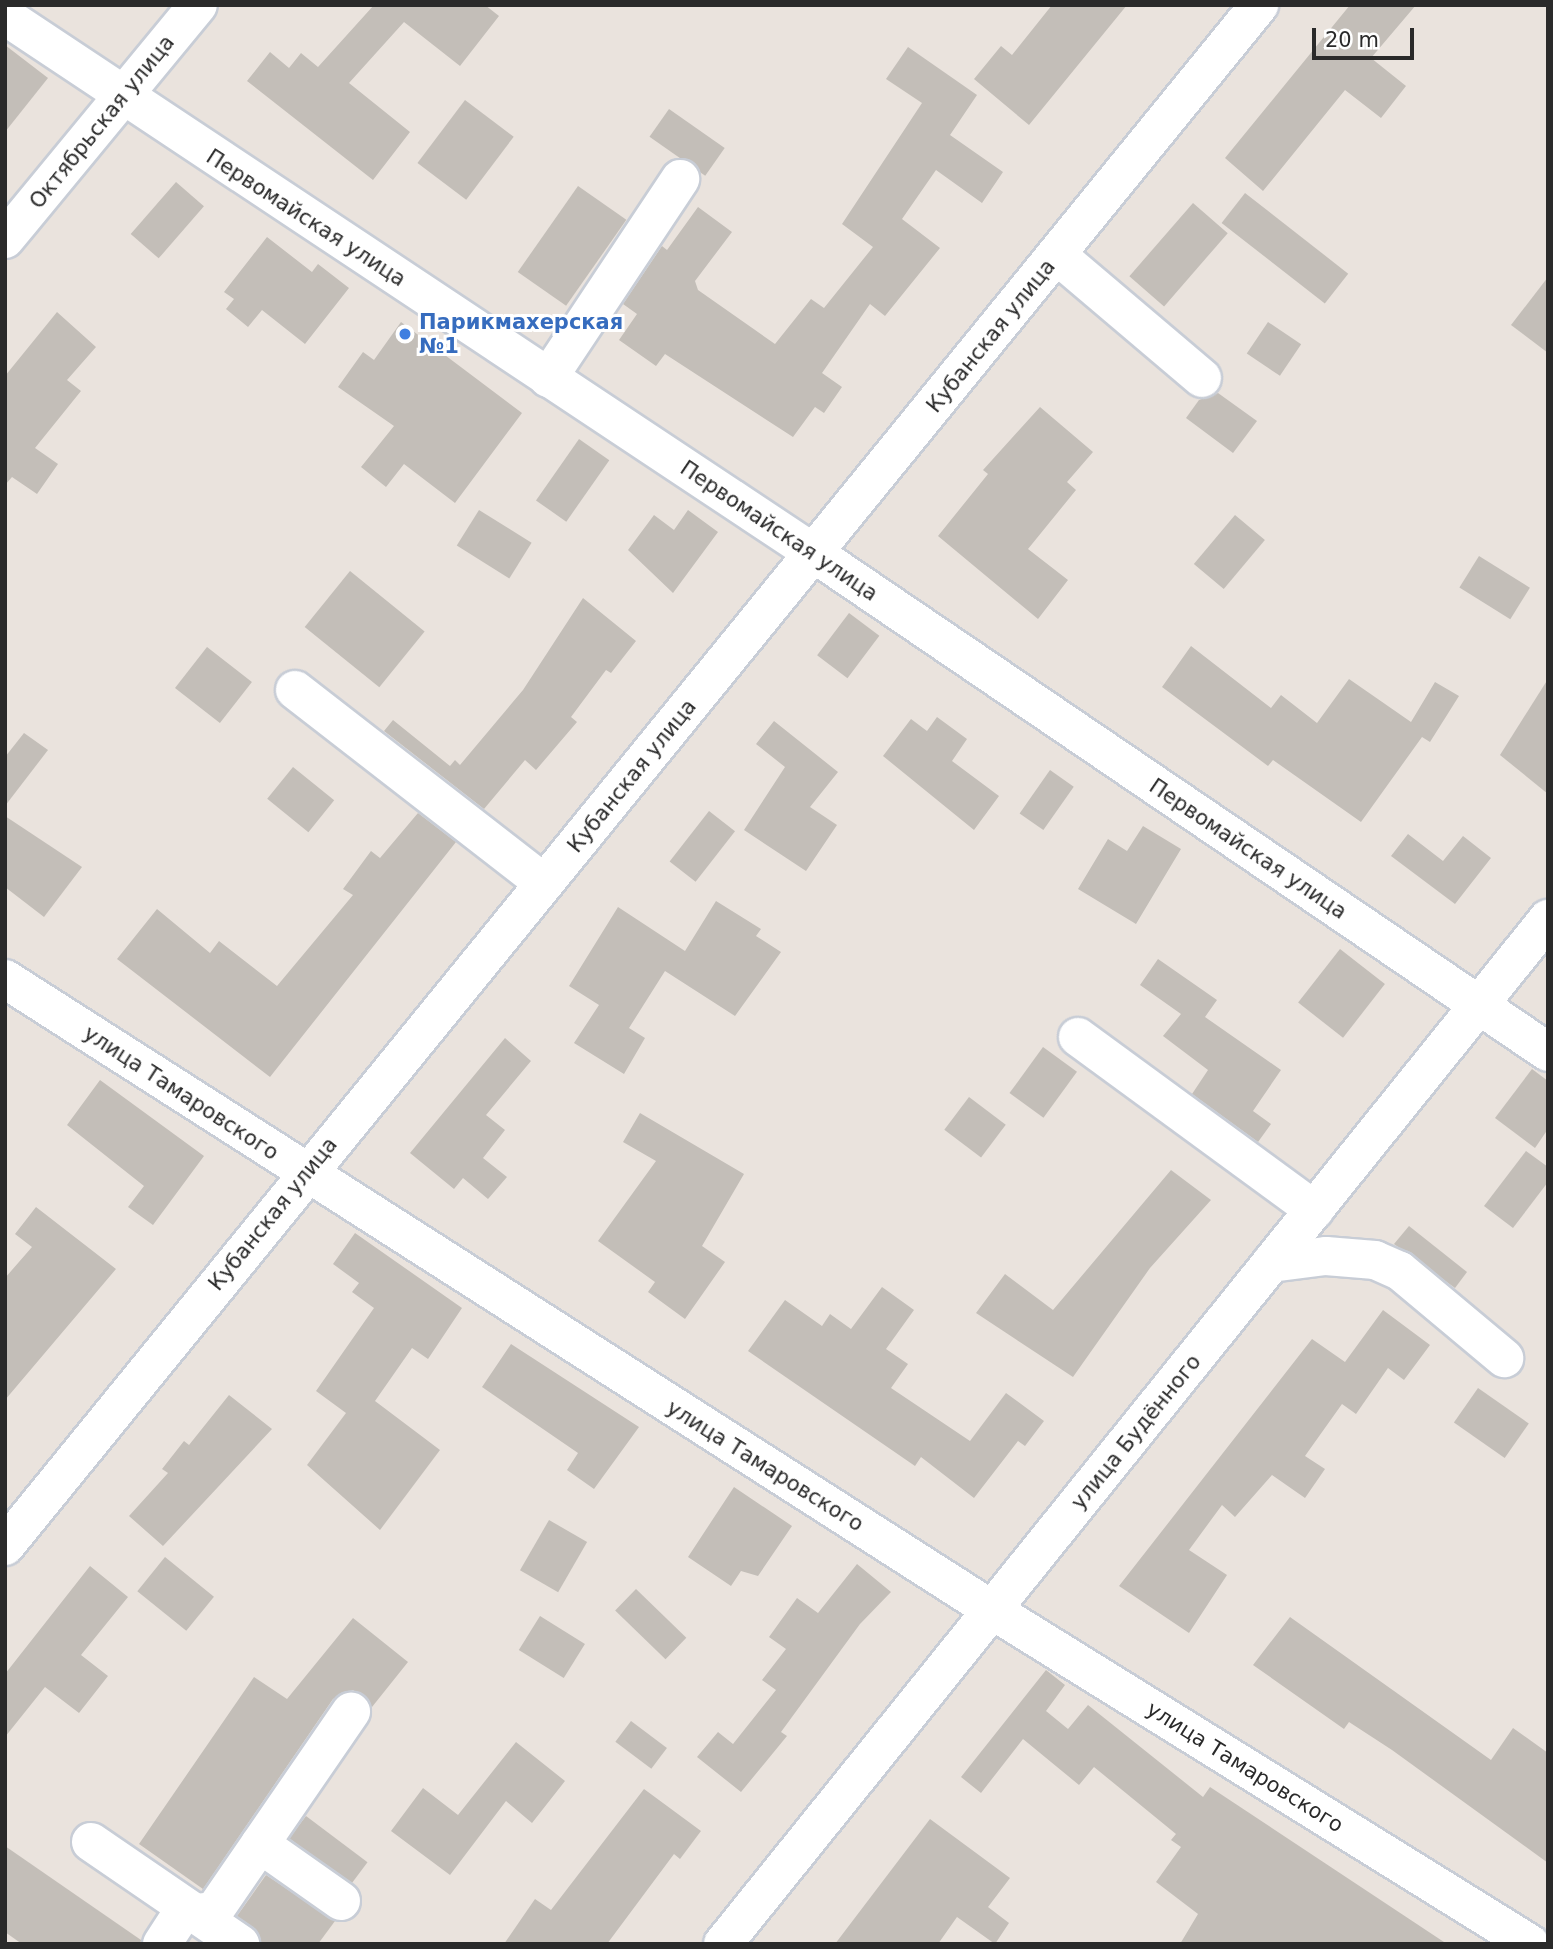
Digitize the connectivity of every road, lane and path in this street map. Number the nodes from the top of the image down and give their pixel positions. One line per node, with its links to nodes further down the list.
1 (198, 5): 4 (street, Октябрьская улица)
2 (1259, 5): 7 (street, Кубанская улица)
3 (5, 16): 4 (street, Первомайская улица)
4 (122, 96): 6 (street, Октябрьская улица); 8 (street, Первомайская улица)
5 (680, 179): 8 (street)
6 (5, 239)
7 (1057, 255): 9 (street); 10 (street, Кубанская улица)
8 (548, 378): 10 (street, Первомайская улица)
9 (1202, 378)
10 (815, 554): 12 (street, Кубанская улица); 15 (street, Первомайская улица)
11 (295, 690): 12 (street)
12 (544, 883): 18 (street, Кубанская улица)
13 (1548, 919): 15 (street, улица Будённого)
14 (5, 979): 18 (street, улица Тамаровского)
15 (1478, 1006): 17 (street, Первомайская улица); 19 (street, улица Будённого)
16 (1078, 1037): 19 (street)
17 (1548, 1052)
18 (305, 1173): 22 (street, Кубанская улица); 23 (street, улица Тамаровского)
19 (1314, 1210): 20 (street, улица Будённого)
20 (1271, 1263): 21 (street); 23 (street, улица Будённого)
21 (1504, 1358)
22 (5, 1546)
23 (992, 1610): 31 (street, улица Будённого); 32 (street, улица Тамаровского)
24 (351, 1712): 26 (street)
25 (91, 1842): 28 (street)
26 (260, 1844): 27 (street); 28 (street)
27 (341, 1901)
28 (197, 1913): 29 (street); 30 (street)
29 (162, 1944)
30 (240, 1944)
31 (723, 1944)
32 (1530, 1944)

